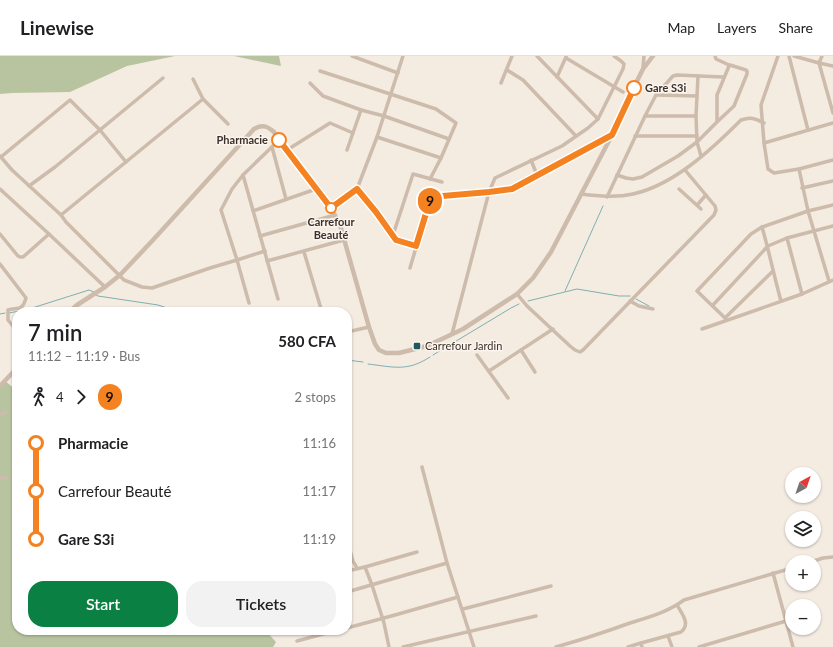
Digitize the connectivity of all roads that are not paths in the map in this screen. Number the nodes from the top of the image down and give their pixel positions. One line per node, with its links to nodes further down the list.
1 (352, 56): 20 (street)
2 (404, 56): 20 (street)
3 (512, 56): 19 (street)
4 (614, 56): 28 (street)
5 (644, 56): 17 (street)
6 (653, 56): 17 (street)
7 (715, 56): 15 (street)
8 (778, 56): 42 (street)
9 (789, 56): 45 (street)
10 (794, 56): 14 (street)
11 (822, 56): 14 (street)
12 (539, 57): 22 (street)
13 (566, 57): 22 (street); 28 (street)
14 (819, 63): 16 (street); 35 (street)
15 (729, 65): 23 (street); 40 (street)
16 (833, 66)
17 (643, 69): 47 (street)
18 (320, 70): 30 (street)
19 (506, 70): 27 (street); 48 (street)
20 (398, 73): 30 (street)
21 (698, 76): 23 (street); 31 (street); 32 (street)
22 (557, 77): 39 (street)
23 (724, 77): 40 (street)
24 (163, 78): 44 (street)
25 (193, 80): 33 (street)
26 (310, 83): 34 (street)
27 (501, 83)
28 (614, 87): 29 (street); 39 (street)
29 (623, 92)
30 (391, 94): 36 (street); 52 (street)
31 (656, 95): 32 (street); 37 (street)
32 (697, 96): 38 (street)
33 (203, 99): 43 (street); 64 (street)
34 (361, 110): 36 (street); 46 (street)
35 (833, 113)
36 (384, 116): 51 (street); 52 (street)
37 (645, 116): 38 (street); 49 (street)
38 (696, 116): 50 (street)
39 (598, 119): 48 (street)
40 (717, 122): 54 (street)
41 (833, 122): 45 (street)
42 (764, 123): 55 (street); 59 (street)
43 (228, 124)
44 (100, 130): 60 (street); 64 (street); 73 (street)
45 (808, 130): 55 (street)
46 (353, 133): 57 (street); 58 (street)
47 (612, 135): 67 (street); 80 (street)
48 (576, 136): 62 (street)
49 (635, 136): 50 (street); 69 (street)
50 (697, 136): 54 (street)
51 (377, 138): 61 (street); 77 (street)
52 (450, 138): 61 (street)
53 (279, 140): 56 (street); 57 (street); 110 (street)
54 (697, 142): 59 (street); 69 (street)
55 (764, 143): 65 (street)
56 (272, 148): 68 (street); 83 (street)
57 (287, 150): 76 (street)
58 (347, 150)
59 (701, 156): 66 (street)
60 (0, 157): 73 (street)
61 (441, 158): 70 (street)
62 (531, 160): 67 (street); 79 (street)
63 (833, 160): 65 (street)
64 (126, 162): 91 (street)
65 (799, 169): 74 (street)
66 (685, 170): 81 (street); 82 (street)
67 (537, 174): 79 (street)
68 (243, 175): 88 (street); 105 (street)
69 (617, 175): 82 (street)
70 (430, 179): 72 (street); 97 (street)
71 (833, 181): 74 (street)
72 (442, 182)
73 (29, 186): 91 (street)
74 (802, 188): 89 (street)
75 (0, 189): 96 (street)
76 (316, 189): 83 (street); 86 (street)
77 (357, 189): 86 (street); 97 (street)
78 (679, 189): 85 (street)
79 (489, 192): 101 (street); 130 (street)
80 (581, 194): 82 (street); 113 (street)
81 (706, 195): 85 (street); 116 (street)
82 (607, 197)
83 (286, 199): 88 (street)
84 (833, 204): 89 (street)
85 (697, 205): 87 (street)
86 (331, 208): 90 (street)
87 (701, 208)
88 (253, 211): 98 (street)
89 (808, 211): 93 (street); 94 (street)
90 (335, 215): 98 (street); 100 (street)
91 (61, 216): 110 (street)
92 (833, 226): 94 (street)
93 (762, 227): 102 (street); 119 (street)
94 (814, 231): 99 (street); 111 (street)
95 (0, 234): 96 (street)
96 (49, 234): 112 (street)
97 (393, 235): 101 (street)
98 (260, 236): 103 (street)
99 (787, 238): 102 (street); 114 (street)
100 (344, 240): 104 (street); 126 (street)
101 (416, 246): 108 (street)
102 (768, 246): 109 (street); 119 (street)
103 (265, 251): 105 (street); 106 (street)
104 (304, 252): 106 (street); 122 (street)
105 (237, 260): 110 (street); 118 (street)
106 (267, 261): 115 (street)
107 (0, 264): 120 (street)
108 (410, 268)
109 (773, 270): 117 (street); 119 (street)
110 (120, 275): 112 (street)
111 (831, 280): 114 (street)
112 (106, 287): 121 (street)
113 (517, 294): 127 (street); 130 (street)
114 (802, 294): 117 (street)
115 (278, 299)
116 (630, 301): 124 (street); 127 (street)
117 (781, 301): 128 (street)
118 (249, 303)
119 (713, 305)
120 (20, 307)
121 (75, 307)
122 (320, 307)
123 (12, 309): 125 (street)
124 (653, 309)
125 (12, 325)
126 (369, 327): 129 (street); 130 (street)
127 (553, 329): 131 (street)
128 (702, 329)
129 (352, 331)
130 (452, 334)
131 (521, 350): 133 (street); 134 (street)
132 (477, 355): 133 (street)
133 (489, 371): 137 (street)
134 (535, 372)
135 (12, 375): 136 (street)
136 (0, 386)
137 (508, 398)
138 (6, 412): 139 (street)
139 (0, 415)
140 (422, 467): 147 (street)
141 (0, 478): 142 (street)
142 (7, 478)
143 (417, 552): 148 (street)
144 (352, 557): 149 (street)
145 (833, 557): 146 (street)
146 (821, 560)
147 (447, 564): 153 (street); 156 (street)
148 (365, 567): 149 (street); 153 (street)
149 (357, 568): 150 (street)
150 (352, 570)
151 (785, 570): 152 (street)
152 (773, 573): 157 (street); 160 (street)
153 (372, 585): 155 (street); 161 (street)
154 (550, 586): 158 (street)
155 (352, 591)
156 (458, 597): 158 (street); 161 (street)
157 (677, 605): 167 (street); 174 (street)
158 (463, 609): 164 (street)
159 (536, 616): 164 (street)
160 (785, 617)
161 (382, 618): 163 (street); 171 (street)
162 (785, 621): 169 (street)
163 (352, 627)
164 (469, 631): 172 (street); 173 (street)
165 (319, 635): 168 (street)
166 (790, 635): 179 (street)
167 (668, 636): 170 (street); 176 (street)
168 (297, 641)
169 (718, 641): 177 (street); 178 (street)
170 (641, 645): 175 (street)
171 (390, 647)
172 (403, 647)
173 (474, 647)
174 (556, 647)
175 (628, 647)
176 (672, 647)
177 (699, 647)
178 (720, 647)
179 (793, 647)

